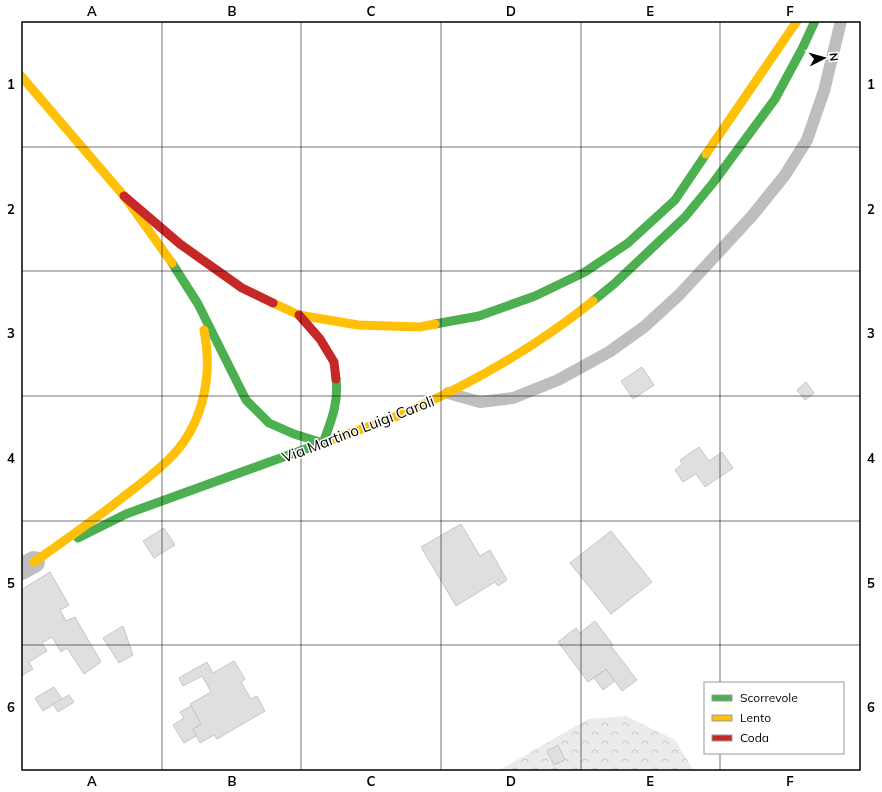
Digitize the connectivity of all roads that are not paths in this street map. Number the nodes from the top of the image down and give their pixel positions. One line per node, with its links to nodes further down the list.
1 (797, 21): 7 (main road)
2 (815, 21): 8 (main road, Via Martino Luigi Caroli)
3 (841, 21): 8 (lane)
4 (21, 76): 5 (main road)
5 (124, 196): 6 (main road); 7 (main road)
6 (198, 304): 9 (main road); 10 (main road)
7 (299, 315): 9 (main road)
8 (448, 393): 9 (main road, Via Martino Luigi Caroli)
9 (323, 443): 10 (main road, Via Martino Luigi Caroli)
10 (28, 566)

